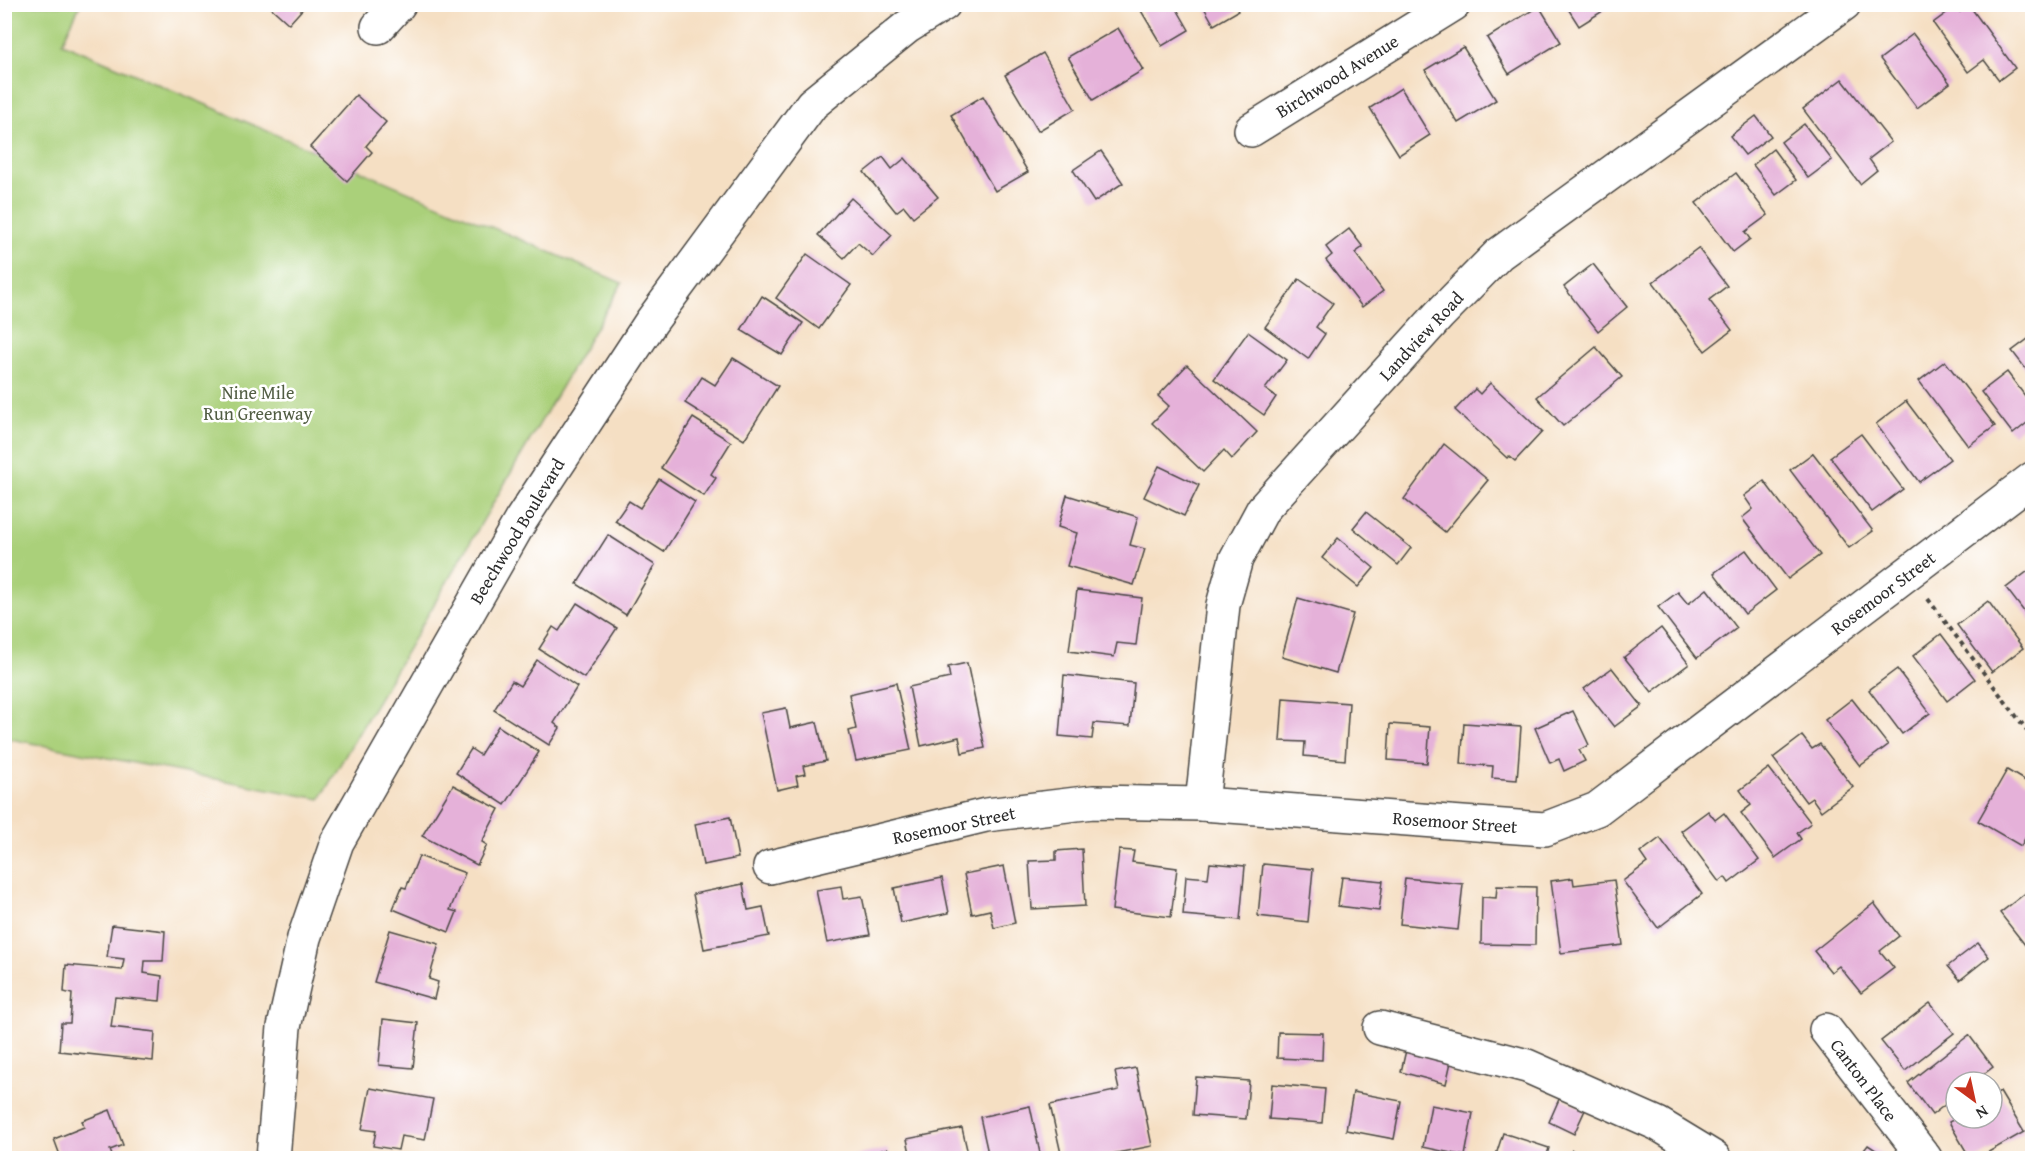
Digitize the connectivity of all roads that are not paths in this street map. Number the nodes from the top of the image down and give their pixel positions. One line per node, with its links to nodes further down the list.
1 (944, 4): 10 (street, Beechwood Boulevard)
2 (1454, 4): 4 (street, Birchwood Avenue)
3 (1844, 4): 6 (street, Landview Road)
4 (1251, 130)
5 (2032, 479): 6 (street, Rosemoor Street)
6 (1202, 804): 7 (street, Rosemoor Street)
7 (770, 867)
8 (1380, 1028): 11 (street)
9 (1826, 1030): 12 (street, Canton Place)
10 (273, 1158)
11 (1714, 1158)
12 (1925, 1158)

